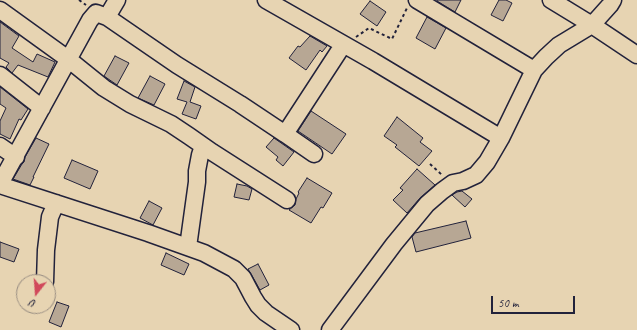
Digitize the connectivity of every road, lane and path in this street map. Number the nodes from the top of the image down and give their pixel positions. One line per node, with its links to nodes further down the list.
1 (4, 0): 6 (street)
2 (117, 0): 9 (street)
3 (266, 0): 11 (street)
4 (552, 0): 10 (street)
5 (613, 0): 10 (street)
6 (0, 3)
7 (412, 3): 11 (path); 14 (street)
8 (0, 10): 13 (street)
9 (107, 17): 13 (street); 17 (street)
10 (592, 25): 12 (street); 14 (street)
11 (343, 45): 17 (street); 18 (street)
12 (637, 55)
13 (68, 59): 16 (street); 20 (street)
14 (534, 70): 18 (street)
15 (0, 75): 16 (street)
16 (42, 108): 22 (street)
17 (285, 134): 21 (street)
18 (501, 138): 29 (street)
19 (0, 146): 22 (street)
20 (203, 146): 24 (street); 26 (street)
21 (314, 154)
22 (16, 157): 23 (street)
23 (0, 184): 25 (street)
24 (287, 200)
25 (56, 203): 26 (street); 27 (street)
26 (188, 247): 28 (street)
27 (45, 274)
28 (291, 330)
29 (330, 330)

